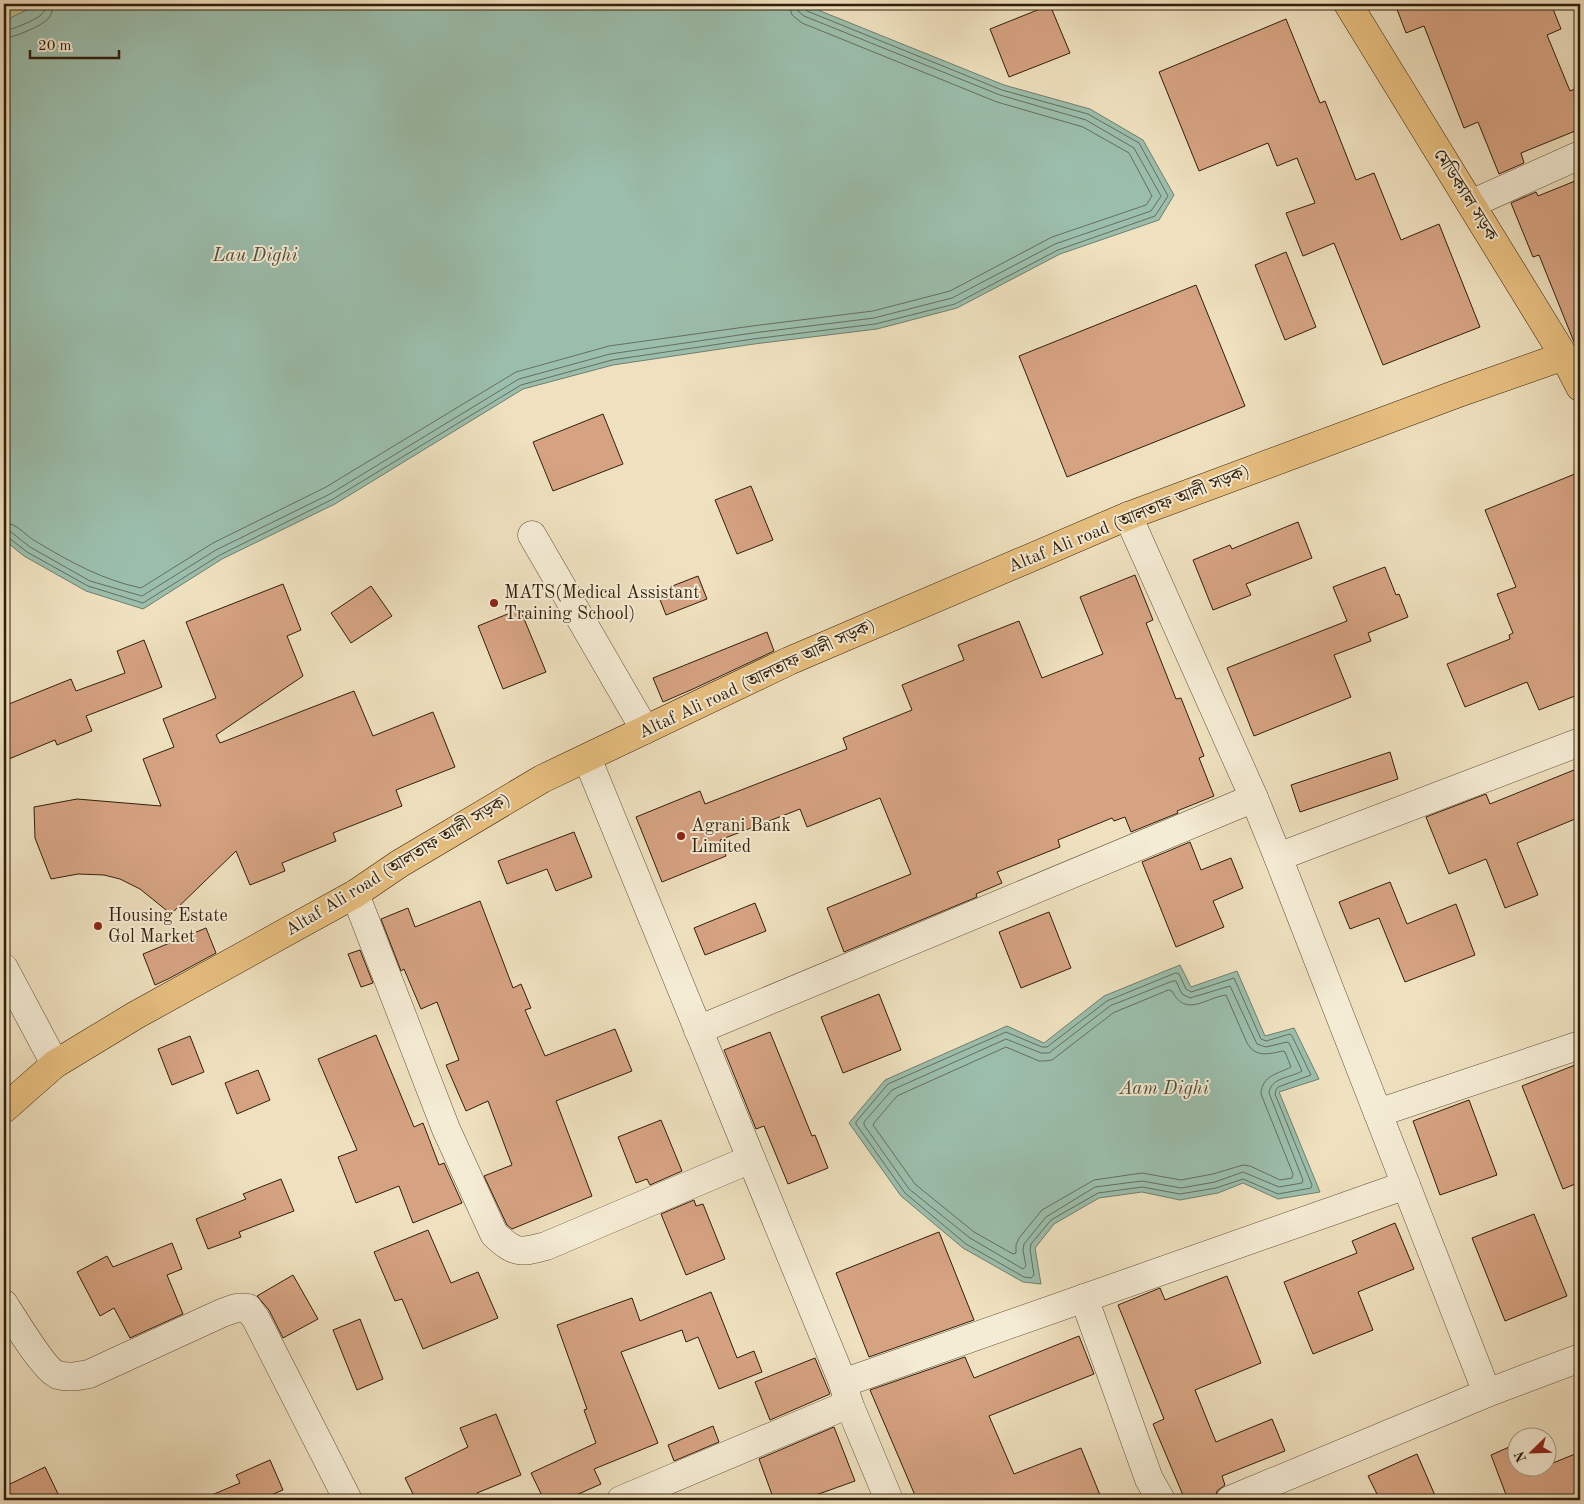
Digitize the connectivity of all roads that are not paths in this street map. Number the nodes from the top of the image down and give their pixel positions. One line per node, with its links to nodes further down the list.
1 (1348, 4): 3 (main road, মেডিক্যাল সড়ক)
2 (1580, 155): 3 (street)
3 (1470, 204): 4 (main road, মেডিক্যাল সড়ক)
4 (1564, 356): 5 (main road, মেডিক্যাল সড়ক); 6 (main road, Altaf Ali road (আলতাফ আলী সড়ক))
5 (1580, 387)
6 (1128, 516): 8 (main road, Altaf Ali road (আলতাফ আলী সড়ক)); 11 (street)
7 (532, 535): 8 (street)
8 (645, 730): 10 (main road, Altaf Ali road (আলতাফ আলী সড়ক))
9 (1580, 742): 12 (street)
10 (587, 758): 13 (main road, Altaf Ali road (আলতাফ আলী সড়ক)); 15 (street)
11 (1254, 798): 12 (street); 15 (street)
12 (1278, 857): 19 (street)
13 (355, 894): 17 (main road, Altaf Ali road (আলতাফ আলী সড়ক)); 20 (street)
14 (4, 968): 17 (street)
15 (698, 1030): 20 (street)
16 (1580, 1045): 19 (street)
17 (55, 1064): 18 (main road, Altaf Ali road (আলতাফ আলী সড়ক))
18 (4, 1109)
19 (1378, 1113): 21 (street)
20 (751, 1159): 26 (street)
21 (1406, 1185): 22 (street); 25 (street)
22 (1084, 1298): 26 (street); 31 (street)
23 (4, 1304): 28 (street)
24 (1580, 1358): 25 (street)
25 (1487, 1393): 32 (street)
26 (846, 1394): 27 (street); 30 (street)
27 (656, 1493): 29 (street)
28 (348, 1500)
29 (621, 1500)
30 (889, 1500)
31 (1161, 1500)
32 (1230, 1500)

